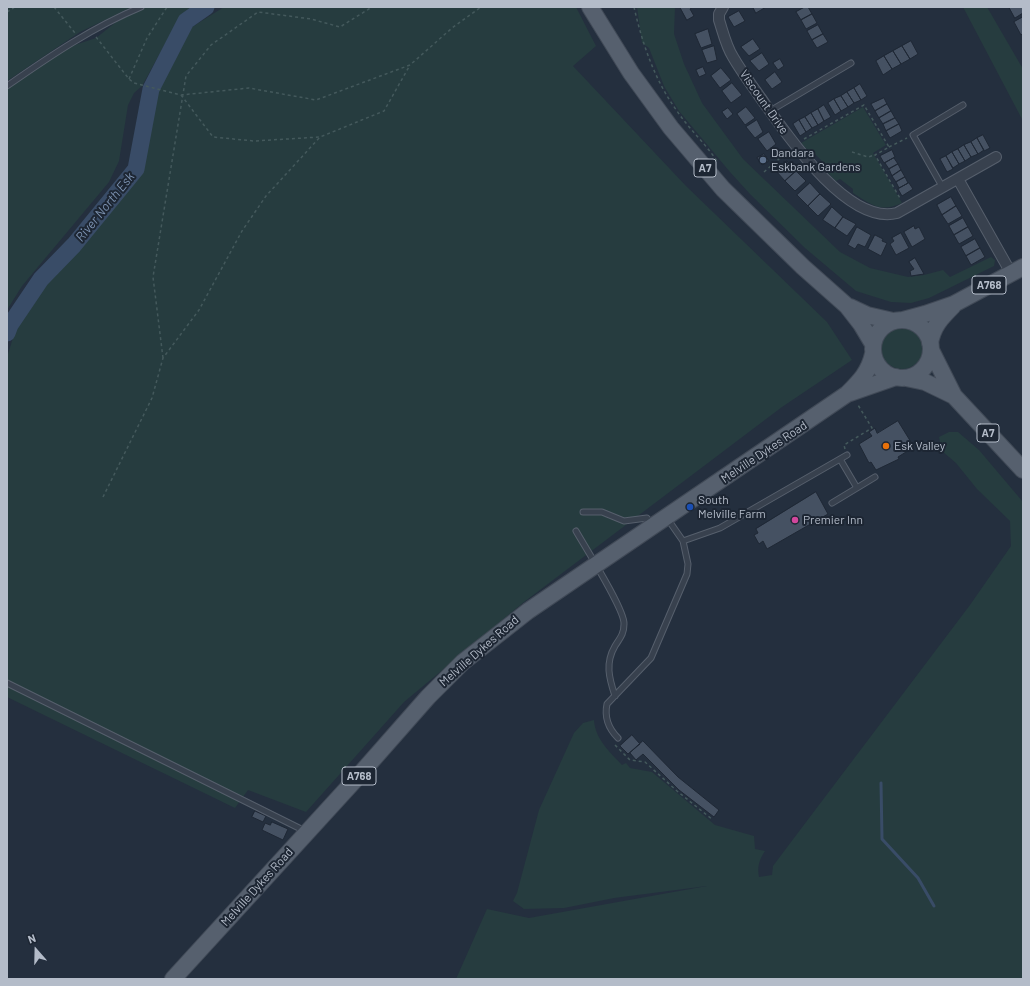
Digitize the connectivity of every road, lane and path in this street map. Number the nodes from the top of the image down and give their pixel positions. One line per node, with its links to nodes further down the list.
1 (15, 7): 10 (path)
2 (54, 7): 12 (path)
3 (141, 7): 11 (lane)
4 (167, 7): 15 (path)
5 (372, 7): 17 (path)
6 (480, 7): 14 (path)
7 (590, 7): 34 (main road, A7)
8 (634, 7): 27 (path)
9 (722, 7): 19 (street, Viscount Drive)
10 (7, 12)
11 (91, 31): 12 (lane); 15 (path)
12 (79, 38): 16 (lane)
13 (851, 63): 19 (lane)
14 (410, 65): 17 (path); 21 (path)
15 (129, 79): 17 (path)
16 (7, 86)
17 (181, 95): 21 (path); 38 (path)
18 (963, 105): 20 (lane)
19 (770, 111): 22 (street, Viscount Drive)
20 (913, 135): 23 (path); 30 (lane)
21 (320, 137): 38 (path)
22 (794, 146): 23 (path); 28 (path); 31 (street, Viscount Drive)
23 (889, 147): 25 (path)
24 (852, 152): 25 (path)
25 (875, 155): 31 (path)
26 (996, 157): 29 (street, Viscount Drive)
27 (719, 163)
28 (764, 172)
29 (958, 179): 30 (street, Viscount Drive); 32 (street)
30 (943, 188): 31 (street, Viscount Drive)
31 (906, 208)
32 (1017, 270): 33 (main road, A768)
33 (954, 304): 35 (main road, A768); 36 (main road, A768)
34 (847, 306): 35 (main road, A7); 37 (main road, A7)
35 (897, 321): 36 (main road); 37 (main road)
36 (930, 346): 39 (main road); 40 (main road, A7)
37 (873, 349): 39 (main road); 41 (main road, Melville Dykes Road / A768)
38 (163, 358): 47 (path)
39 (901, 378): 40 (main road, A7); 41 (main road, Melville Dykes Road / A768)
40 (954, 396): 44 (main road, A7)
41 (851, 398): 42 (path); 50 (main road, Melville Dykes Road / A768)
42 (847, 455): 43 (lane)
43 (840, 459): 46 (lane); 53 (lane)
44 (1023, 470)
45 (875, 477): 46 (lane)
46 (857, 488): 48 (lane)
47 (102, 497)
48 (832, 502)
49 (583, 512): 51 (lane)
50 (667, 517): 51 (main road, Melville Dykes Road / A768); 53 (lane)
51 (652, 527): 54 (main road, Melville Dykes Road / A768)
52 (576, 531): 54 (lane)
53 (683, 541): 56 (lane)
54 (595, 565): 56 (lane); 59 (main road, Melville Dykes Road / A768)
55 (7, 683): 59 (lane)
56 (614, 696): 57 (lane)
57 (618, 738): 58 (path)
58 (713, 820)
59 (307, 832): 60 (main road, Melville Dykes Road / A768)
60 (173, 979)

